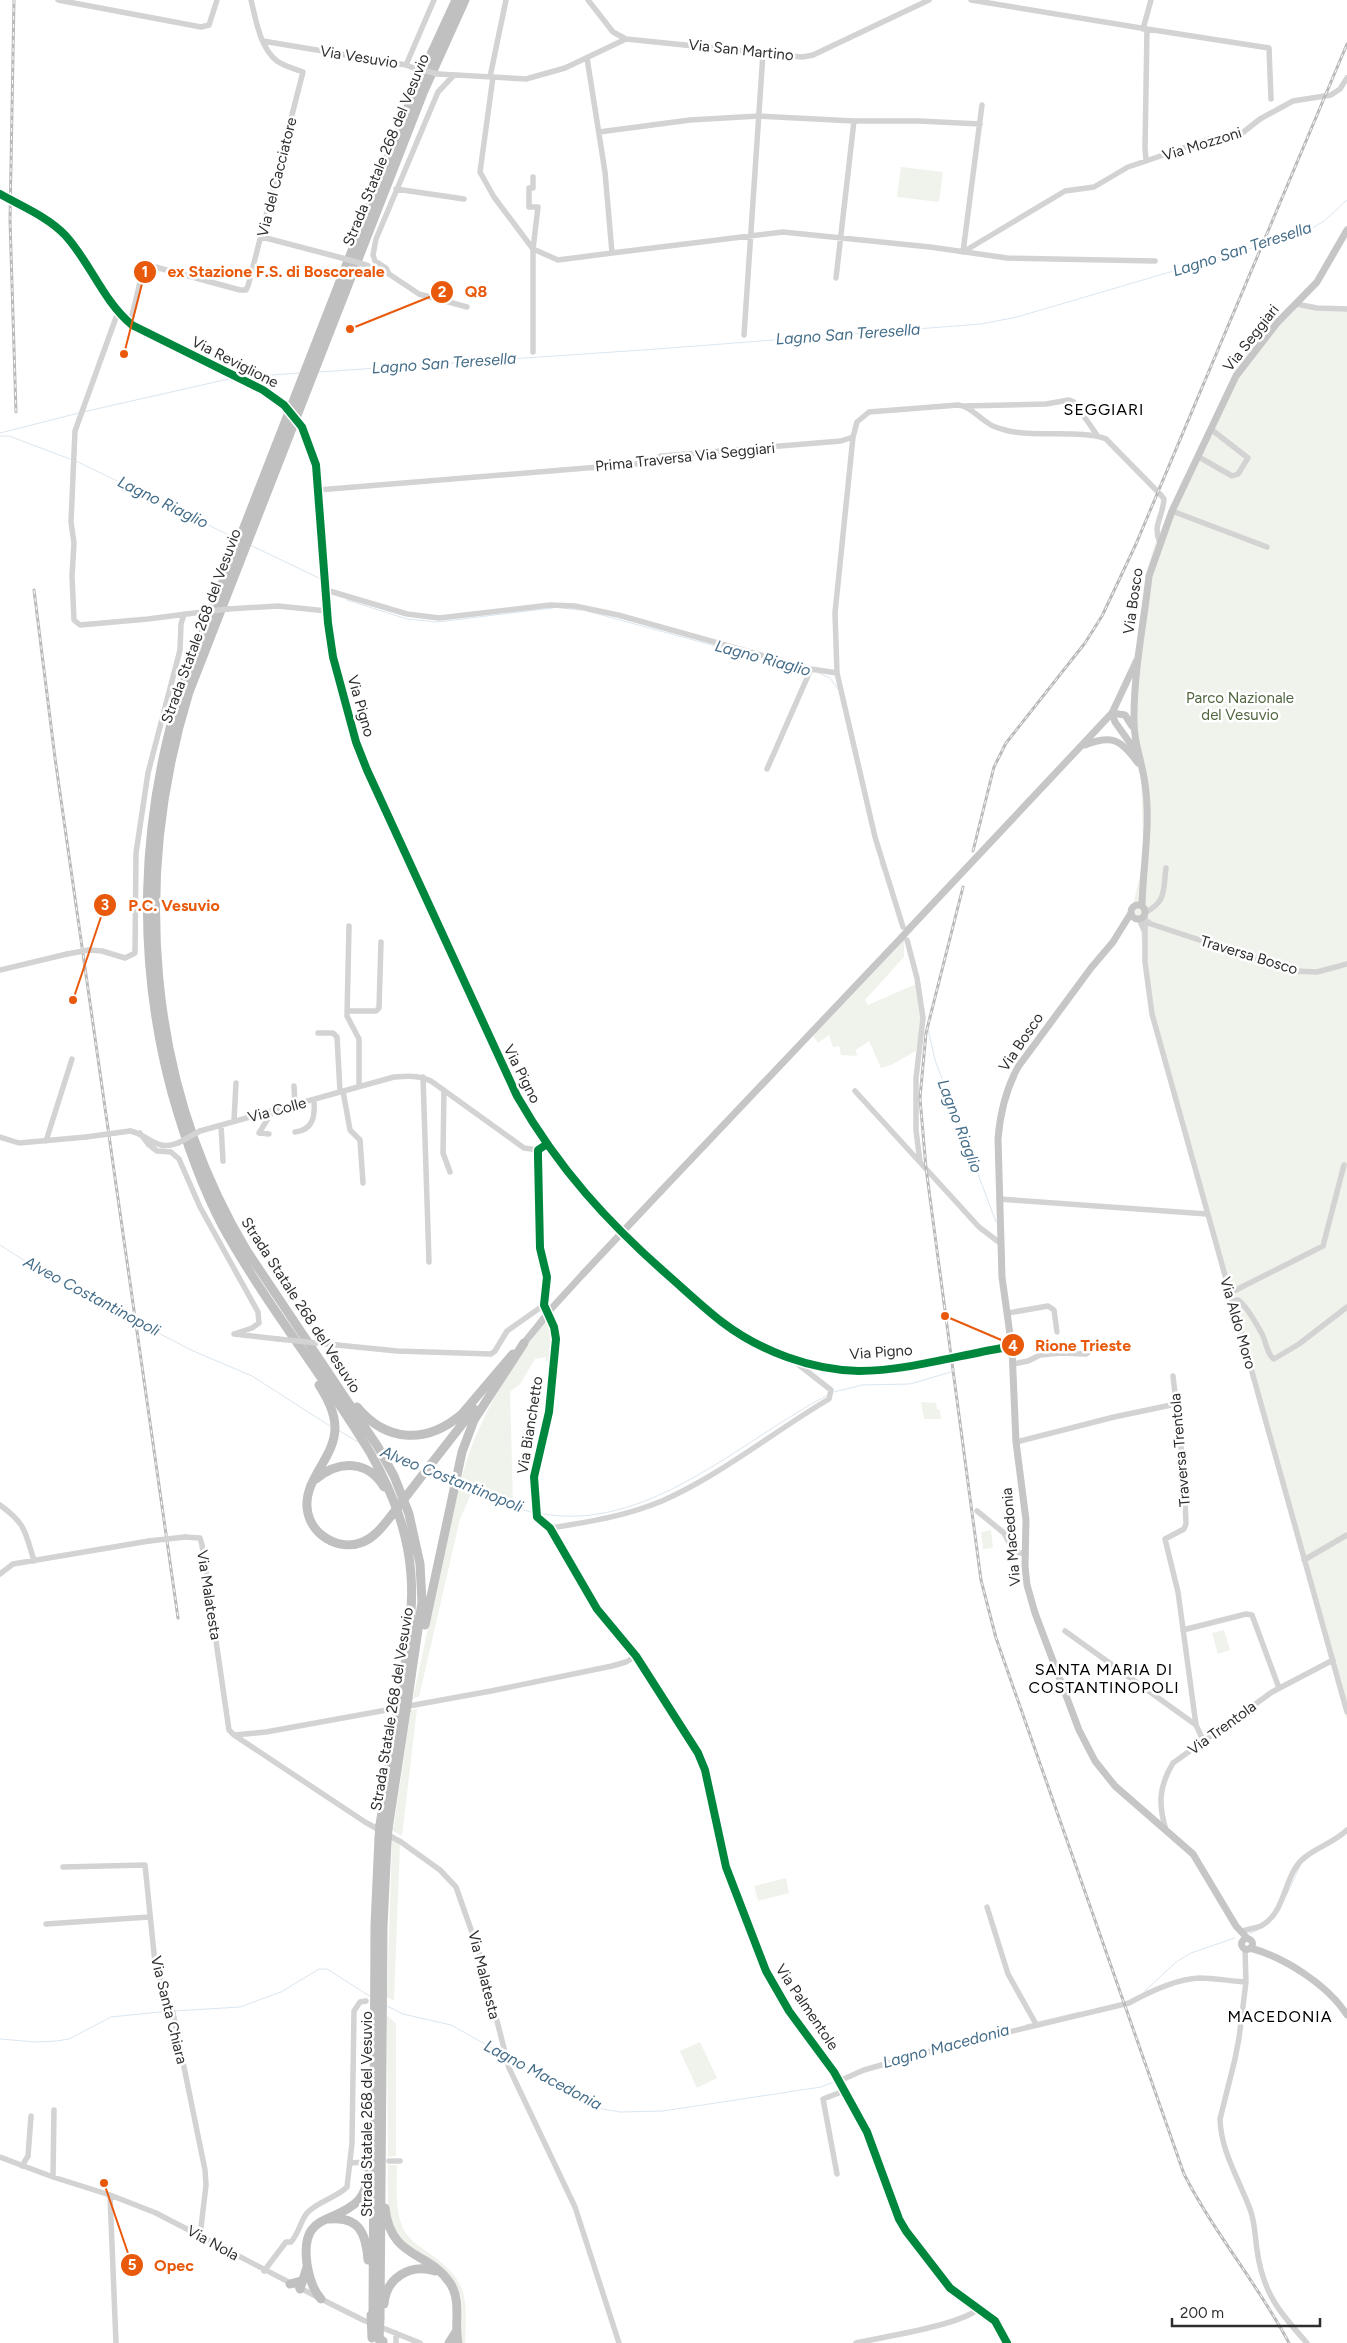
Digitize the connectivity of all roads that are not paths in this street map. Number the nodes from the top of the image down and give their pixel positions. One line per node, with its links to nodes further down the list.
1 (58, 0): 2 (street)
2 (217, 0)
3 (251, 0): 15 (street)
4 (434, 0): 18 (street)
5 (456, 0): 119 (highway, Strada Statale 268 del Vesuvio)
6 (465, 0): 117 (highway, Strada Statale 268 del Vesuvio)
7 (506, 0): 20 (street)
8 (588, 0): 14 (street)
9 (929, 0): 16 (street, Via San Martino)
10 (971, 0): 12 (street)
11 (1151, 0): 13 (street, Via Mozzoni)
12 (997, 2): 13 (street)
13 (1145, 29): 22 (street); 28 (street, Via Mozzoni)
14 (626, 39): 16 (street, Via San Martino); 17 (street, Via Vesuvio)
15 (263, 41): 18 (street, Via Vesuvio); 36 (street, Via del Cacciatore)
16 (763, 53): 24 (street)
17 (587, 58): 20 (street, Via Vesuvio); 27 (street)
18 (406, 65): 19 (street, Via Vesuvio, bridge)
19 (453, 76): 20 (street, Via Vesuvio); 30 (street)
20 (492, 77): 37 (street)
21 (1347, 78): 28 (street, Via Mozzoni)
22 (1271, 99)
23 (982, 105): 26 (street)
24 (760, 116): 25 (street); 27 (street); 34 (street)
25 (854, 121): 26 (street); 35 (street)
26 (980, 124): 38 (street)
27 (599, 132): 39 (street)
28 (1146, 161): 38 (street)
29 (533, 177): 37 (street)
30 (396, 189): 32 (street); 41 (street)
31 (2, 195): 46 (street, Via Reviglione, bridge)
32 (464, 199)
33 (1347, 230): 43 (main road, Via Seggiari)
34 (751, 236): 35 (street); 39 (street); 48 (street)
35 (841, 236): 38 (street); 42 (street)
36 (262, 237): 41 (street, bridge); 47 (street, Via del Cacciatore)
37 (533, 249): 39 (street); 49 (street)
38 (963, 252): 40 (street)
39 (612, 253)
40 (1155, 261)
41 (389, 274): 44 (street)
42 (836, 278)
43 (1296, 304): 45 (street); 51 (main road, Via Seggiari)
44 (467, 306)
45 (1347, 309)
46 (118, 312): 47 (street, Via Reviglione); 63 (street)
47 (130, 324): 55 (street, Via Reviglione, bridge)
48 (744, 335)
49 (533, 352)
50 (965, 406): 52 (street); 52 (street); 53 (street)
51 (1212, 430): 54 (main road, Via Seggiari); 54 (street)
52 (1097, 436): 57 (street)
53 (853, 437): 55 (street, Prima Traversa Via Seggiari); 66 (street)
54 (1200, 457): 56 (main road, Via Seggiari)
55 (318, 490): 61 (street, Via Pigno)
56 (1172, 511): 58 (main road, Via Seggiari); 60 (street)
57 (1160, 518): 58 (street); 59 (street)
58 (1166, 526): 59 (main road, Via Bosco)
59 (1160, 543): 64 (main road, Via Bosco)
60 (1267, 547)
61 (326, 590): 62 (street, Via Pigno); 65 (street)
62 (327, 611): 63 (street, bridge); 101 (street, Via Pigno)
63 (184, 614): 80 (street, bridge)
64 (1140, 652): 67 (main road, Via Bosco); 68 (main road, Via Bosco)
65 (811, 669): 66 (street); 72 (street)
66 (837, 673): 76 (street)
67 (1112, 713): 68 (main road); 69 (main road); 70 (main road, Via Bosco)
68 (1134, 730): 70 (main road, Via Bosco)
69 (1082, 746): 71 (main road); 76 (main road)
70 (1137, 753): 71 (main road, Via Bosco)
71 (1142, 768): 74 (main road, Via Bosco)
72 (767, 769)
73 (1166, 868): 74 (street)
74 (1142, 917): 79 (street, Traversa Bosco); 108 (main road, Via Bosco); 109 (street, Via Aldo Moro)
75 (349, 926): 81 (street)
76 (906, 928): 77 (main road, bridge)
77 (904, 938): 104 (street); 120 (main road, bridge)
78 (381, 942): 81 (street)
79 (1347, 964)
80 (0, 970)
81 (348, 1011): 87 (street)
82 (318, 1033): 89 (street)
83 (72, 1059): 100 (street)
84 (423, 1077): 87 (street, Via Colle); 88 (street, Via Colle); 111 (street)
85 (236, 1083): 94 (street)
86 (294, 1086): 92 (street)
87 (360, 1086): 89 (street, Via Colle)
88 (444, 1090): 102 (street, Via Colle); 106 (street)
89 (341, 1091): 91 (street, Via Colle); 107 (street)
90 (855, 1091): 104 (street)
91 (314, 1100): 92 (street, Via Colle); 96 (street)
92 (295, 1106): 93 (street, Via Colle)
93 (272, 1112): 94 (street, Via Colle); 98 (street)
94 (234, 1120): 95 (street, Via Colle)
95 (221, 1124): 97 (street, Via Colle, bridge); 103 (street)
96 (296, 1132)
97 (140, 1133): 100 (street, Via Colle, bridge); 114 (street, bridge)
98 (269, 1134)
99 (0, 1137): 100 (street, Via Colle)
100 (46, 1141)
101 (546, 1144): 102 (street); 123 (street, Via Pigno)
102 (538, 1150): 114 (street)
103 (223, 1161)
104 (920, 1162): 110 (street)
105 (1344, 1165): 112 (street)
106 (450, 1172)
107 (363, 1183)
108 (999, 1199): 109 (street); 110 (main road, Via Bosco)
109 (1207, 1214): 112 (street, Via Aldo Moro)
110 (1000, 1243): 116 (main road, Via Bosco)
111 (429, 1262)
112 (1230, 1293): 113 (street, Via Aldo Moro)
113 (1232, 1301): 115 (street); 137 (street, Via Aldo Moro)
114 (544, 1305): 134 (street, Via Bianchetto)
115 (1347, 1308)
116 (1008, 1313): 118 (street); 121 (main road, Via Bosco)
117 (291, 1319): 120 (highway); 130 (highway, Strada Statale 268 del Vesuvio)
118 (1057, 1332)
119 (292, 1334): 130 (highway, Strada Statale 268 del Vesuvio); 131 (highway)
120 (524, 1344): 131 (highway, bridge); 145 (highway)
121 (1012, 1349): 123 (street, Via Pigno); 124 (main road, Via Macedonia)
122 (1091, 1350): 124 (street)
123 (795, 1360): 126 (street, Via Pigno)
124 (1013, 1364): 129 (main road, Via Macedonia)
125 (1173, 1376): 128 (street, Traversa Trentola)
126 (831, 1390): 127 (street, Via Pigno); 134 (street)
127 (837, 1395)
128 (1176, 1404): 129 (street); 141 (street, Traversa Trentola)
129 (1016, 1442): 136 (main road, Via Macedonia)
130 (374, 1450): 139 (highway, Strada Statale 268 del Vesuvio); 145 (highway, Strada Statale 268 del Vesuvio)
131 (314, 1480): 139 (highway)
132 (0, 1505): 138 (street)
133 (977, 1511): 136 (street)
134 (550, 1528): 143 (street, Via Bianchetto)
135 (1347, 1535): 137 (street)
136 (1026, 1554): 152 (main road, Via Macedonia)
137 (1304, 1560): 144 (street, Via Aldo Moro)
138 (34, 1561): 140 (street, Via Malatesta); 150 (street, Via Malatesta, bridge)
139 (411, 1566): 147 (highway, Strada Statale 268 del Vesuvio)
140 (0, 1574)
141 (1183, 1630): 146 (street); 149 (street, Traversa Trentola)
142 (1065, 1631): 149 (street)
143 (636, 1656): 150 (street); 166 (street, Via Palmentole)
144 (1333, 1660): 146 (street, Via Trentola); 148 (street, Via Aldo Moro)
145 (415, 1661): 147 (highway, Strada Statale 268 del Vesuvio)
146 (1279, 1688): 151 (street, Via Trentola)
147 (404, 1698): 163 (highway, Strada Statale 268 del Vesuvio, bridge)
148 (1347, 1712)
149 (1196, 1725): 151 (street, Traversa Trentola)
150 (234, 1735): 198 (street, Via Malatesta)
151 (1203, 1740): 152 (street, Via Trentola)
152 (1166, 1830): 158 (main road, Via Macedonia)
153 (1347, 1830): 159 (street)
154 (63, 1868): 156 (street, Via Santa Chiara)
155 (987, 1906): 165 (street)
156 (149, 1917): 157 (street); 182 (street, Via Santa Chiara)
157 (46, 1924)
158 (1236, 1926): 159 (main road, Via Macedonia); 160 (main road, Via Macedonia)
159 (1242, 1931): 160 (main road, Via Macedonia)
160 (1247, 1944): 161 (street, Via Macedonia); 164 (main road)
161 (1246, 1982): 165 (street); 201 (street, Via Macedonia)
162 (366, 2001): 176 (street)
163 (379, 2014): 168 (highway, Strada Statale 268 del Vesuvio); 171 (highway, Strada Statale 268 del Vesuvio)
164 (1347, 2014)
165 (1036, 2024): 166 (street)
166 (839, 2081): 167 (street, Via Palmentole)
167 (844, 2091): 178 (street); 190 (street, Via Palmentole)
168 (375, 2098): 181 (highway); 191 (highway, Strada Statale 268 del Vesuvio)
169 (54, 2110): 179 (street)
170 (31, 2116): 177 (street)
171 (381, 2156): 185 (highway); 191 (highway, Strada Statale 268 del Vesuvio)
172 (0, 2158): 177 (street, Via Nola)
173 (389, 2161): 174 (street)
174 (400, 2161)
175 (364, 2162): 176 (street)
176 (351, 2164): 184 (street)
177 (22, 2166): 179 (street, Via Nola)
178 (837, 2174)
179 (54, 2177): 180 (street, Via Nola)
180 (110, 2195): 182 (street, Via Nola); 194 (street)
181 (324, 2220): 183 (highway); 191 (highway)
182 (200, 2236): 184 (street, Via Nola)
183 (308, 2266): 186 (highway); 188 (highway)
184 (264, 2271): 187 (street, Via Nola)
185 (439, 2272): 191 (highway); 197 (highway)
186 (312, 2281): 188 (highway); 189 (highway)
187 (290, 2284): 188 (highway)
188 (301, 2287): 189 (street)
189 (321, 2299): 192 (street)
190 (979, 2308): 199 (street); 200 (street, Via Palmentole)
191 (377, 2317): 193 (highway, Strada Statale 268 del Vesuvio, bridge)
192 (396, 2333): 195 (street); 196 (street)
193 (378, 2341)
194 (116, 2343)
195 (396, 2343)
196 (420, 2343)
197 (451, 2343)
198 (619, 2343)
199 (856, 2343)
200 (1007, 2343)
201 (1307, 2343)

